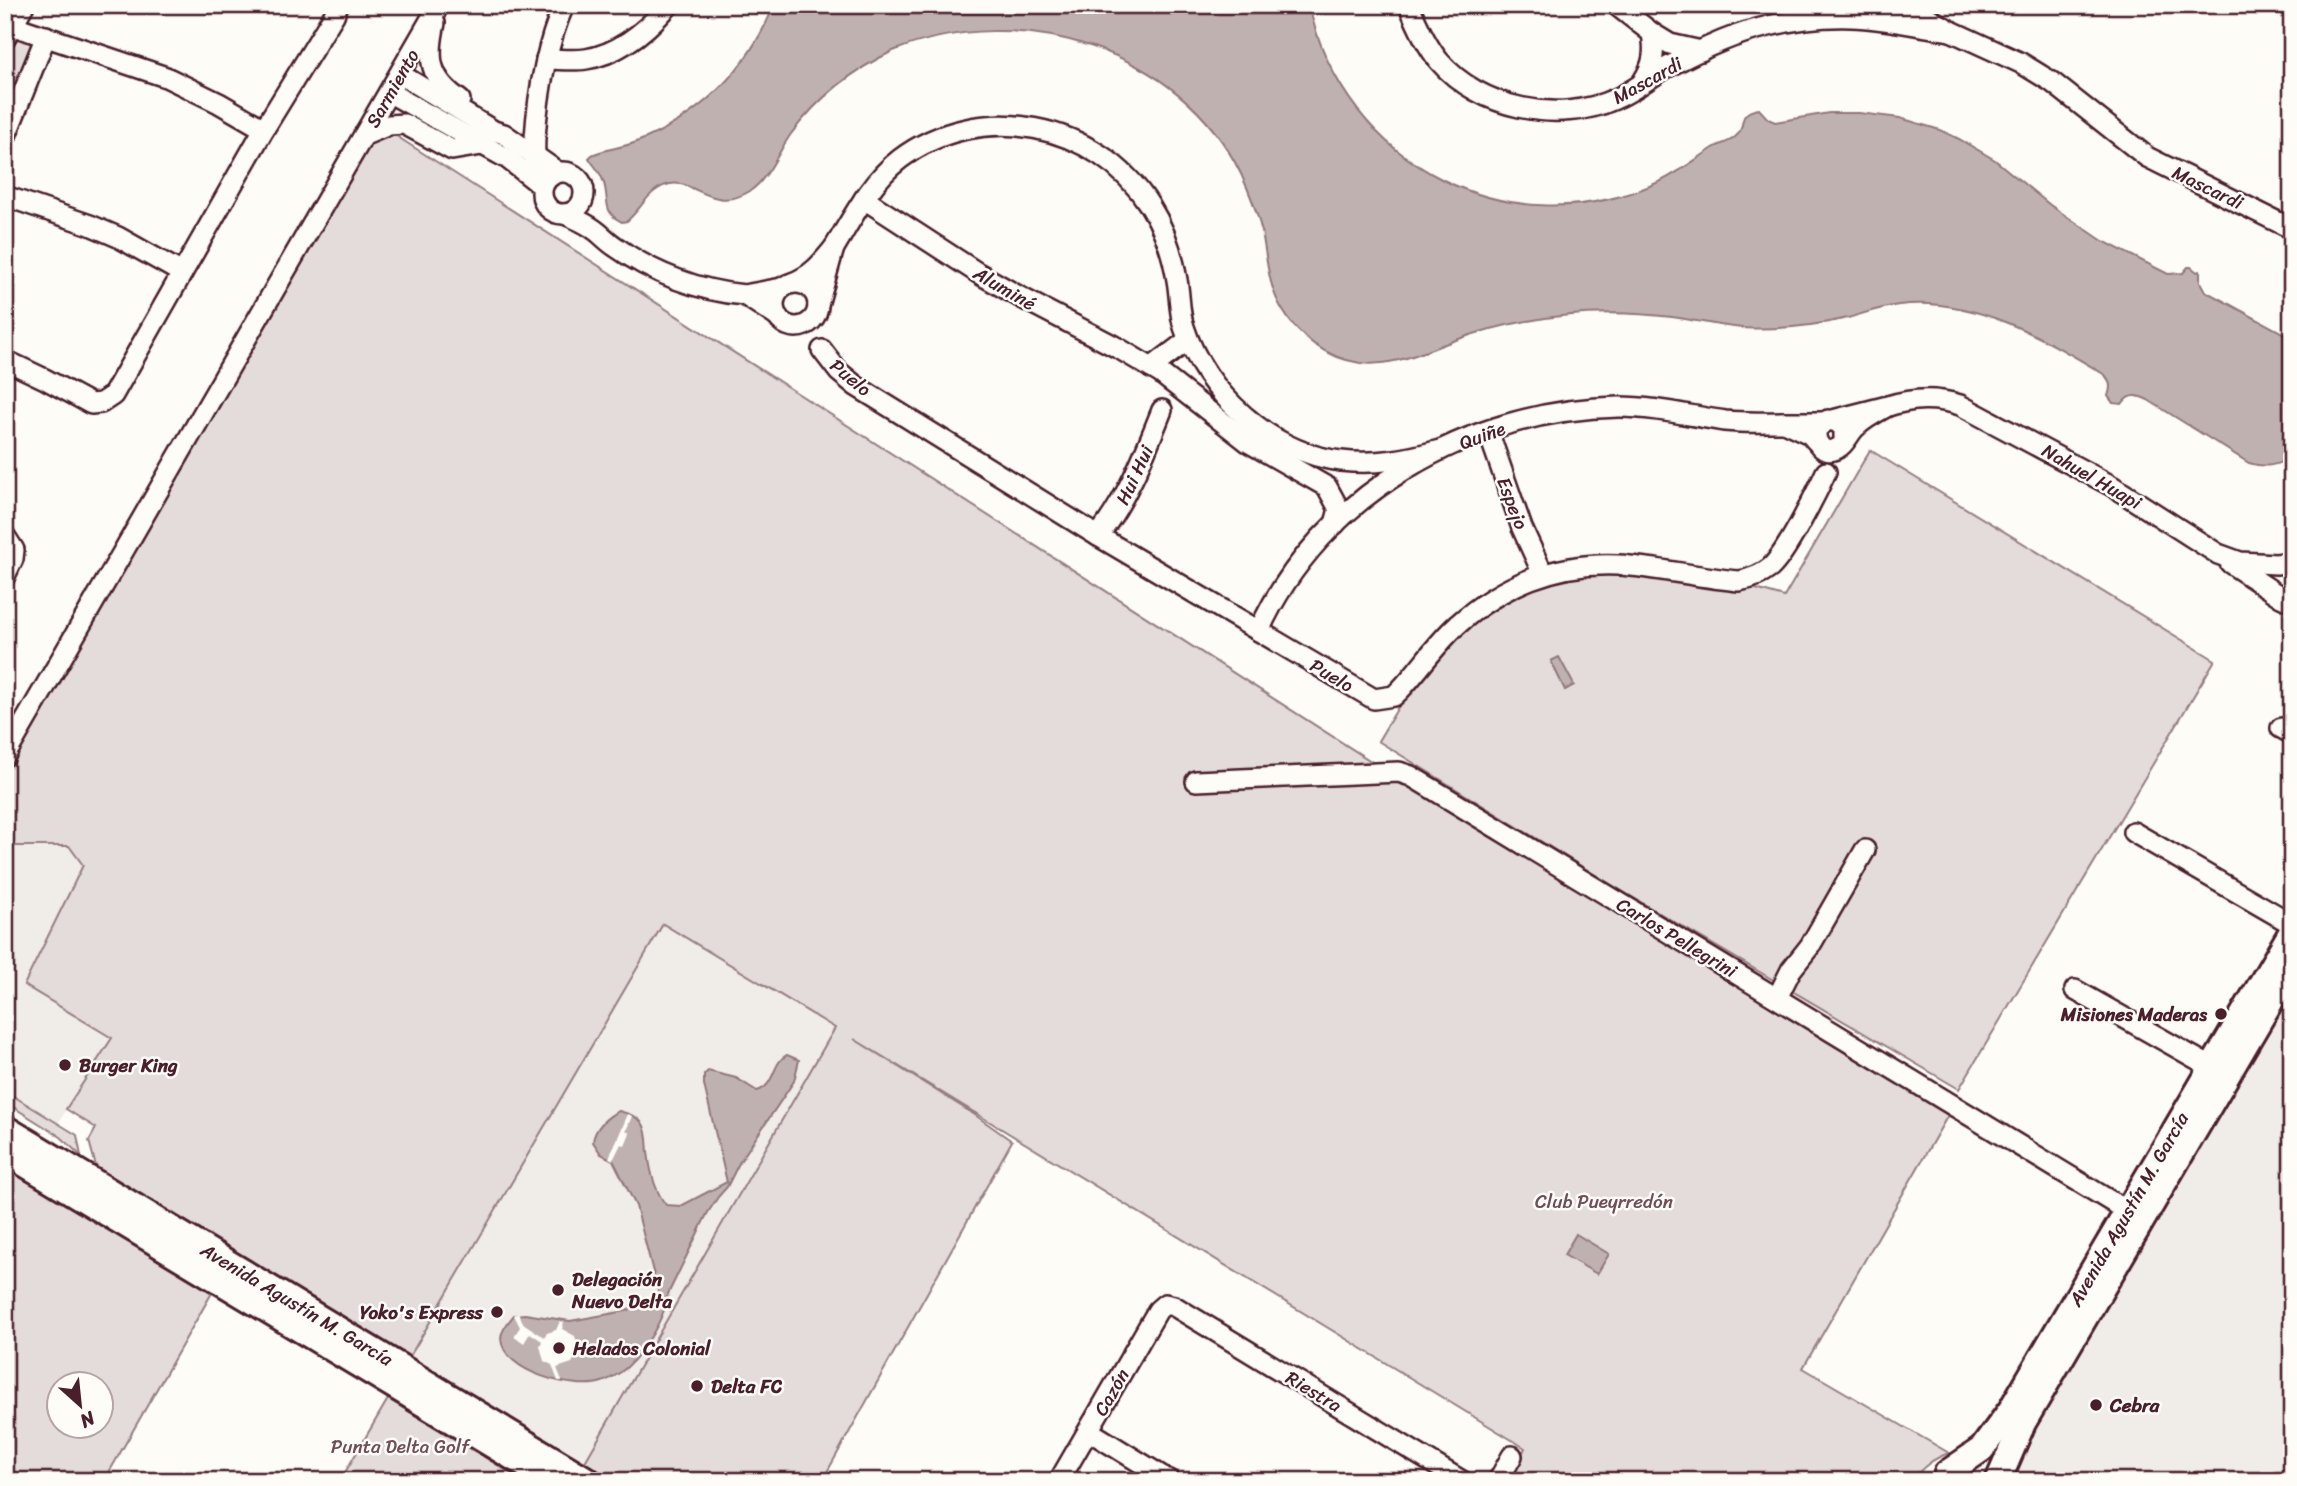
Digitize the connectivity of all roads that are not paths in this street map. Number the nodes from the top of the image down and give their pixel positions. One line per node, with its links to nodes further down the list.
1 (24, 5): 11 (street)
2 (338, 5): 21 (street)
3 (439, 5): 17 (street, Sarmiento); 23 (street)
4 (564, 5): 16 (street)
5 (668, 5): 16 (street)
6 (1409, 5): 18 (street, Mascardi)
7 (1616, 5): 13 (street)
8 (1907, 5): 12 (street)
9 (1827, 9): 10 (street, Mascardi); 15 (street, Mascardi)
10 (1875, 12): 12 (street, Mascardi)
11 (8, 29): 14 (street)
12 (1951, 31): 33 (street, Mascardi)
13 (1652, 33): 15 (street); 18 (street)
14 (47, 36): 21 (street); 24 (street)
15 (1701, 51): 18 (street, Mascardi)
16 (547, 59): 20 (street)
17 (400, 74): 19 (street, Sarmiento); 23 (street)
18 (1641, 84)
19 (390, 93): 22 (street, Sarmiento); 23 (street)
20 (538, 118): 23 (street); 25 (street); 26 (street)
21 (264, 129): 35 (street)
22 (365, 135): 23 (street); 64 (street, Sarmiento)
23 (493, 137): 25 (street); 27 (street)
24 (5, 138)
25 (536, 157): 26 (street); 27 (street)
26 (561, 172): 27 (street); 30 (street)
27 (539, 183): 31 (street)
28 (5, 196): 35 (street)
29 (864, 199): 34 (street); 40 (street); 43 (street, Aluminé)
30 (582, 201): 31 (street); 32 (street)
31 (565, 214): 32 (street)
32 (593, 228): 37 (street)
33 (2292, 229)
34 (834, 248): 36 (street); 38 (street)
35 (182, 274): 42 (street)
36 (787, 286): 37 (street); 38 (street); 39 (street)
37 (744, 295): 39 (street, Puelo)
38 (816, 311): 39 (street); 41 (street)
39 (786, 321): 41 (street, Puelo)
40 (1188, 340): 43 (street); 52 (street)
41 (822, 350): 57 (street, Puelo)
42 (5, 360)
43 (1156, 370): 44 (street, Aluminé); 46 (street)
44 (1199, 403): 46 (street); 53 (street, Aluminé)
45 (1888, 405): 47 (street, Nahuel Huapi); 50 (street); 58 (street, Nahuel Huapi)
46 (1162, 410): 57 (street, Hui Hui)
47 (1828, 421): 48 (street, Quiñe); 50 (street); 50 (street)
48 (1784, 422): 49 (street, Quiñe); 50 (street)
49 (1488, 431): 51 (street, Quiñe); 60 (street, Espejo)
50 (1830, 444): 60 (street, Puelo)
51 (1440, 450): 52 (street); 54 (street, Quiñe)
52 (1366, 462): 54 (street)
53 (1327, 487): 54 (street, Aluminé); 55 (street)
54 (1372, 491): 55 (street, Quiñe)
55 (1335, 524): 63 (street, Quiñe)
56 (5, 536): 61 (street)
57 (1098, 536): 63 (street, Puelo)
58 (2218, 554): 59 (street, Nahuel Huapi); 62 (street)
59 (2292, 562)
60 (1543, 574): 63 (street, Puelo)
61 (5, 576)
62 (2292, 601)
63 (1259, 631)
64 (5, 756)
65 (1196, 781): 72 (street, Carlos Pellegrini)
66 (2133, 832): 68 (street)
67 (1865, 849): 72 (street)
68 (2292, 924)
69 (2292, 931): 73 (main road, Avenida Agustín M. García)
70 (2292, 965): 88 (main road, Avenida Agustín M. García)
71 (2075, 990): 73 (street)
72 (1777, 998): 76 (street, Carlos Pellegrini)
73 (2211, 1067): 76 (main road, Avenida Agustín M. García)
74 (5, 1128): 82 (main road, Avenida Agustín M. García)
75 (5, 1152): 81 (main road, Avenida Agustín M. García)
76 (2127, 1211): 80 (main road, Avenida Agustín M. García)
77 (1165, 1304): 78 (street, Cazón); 85 (street, Riestra)
78 (1089, 1431): 83 (street, Cazón); 84 (street)
79 (1512, 1456): 86 (street)
80 (1942, 1477): 87 (main road)
81 (552, 1481)
82 (589, 1481)
83 (1059, 1481)
84 (1170, 1481)
85 (1462, 1481)
86 (1498, 1481)
87 (1990, 1481)
88 (1998, 1481)

